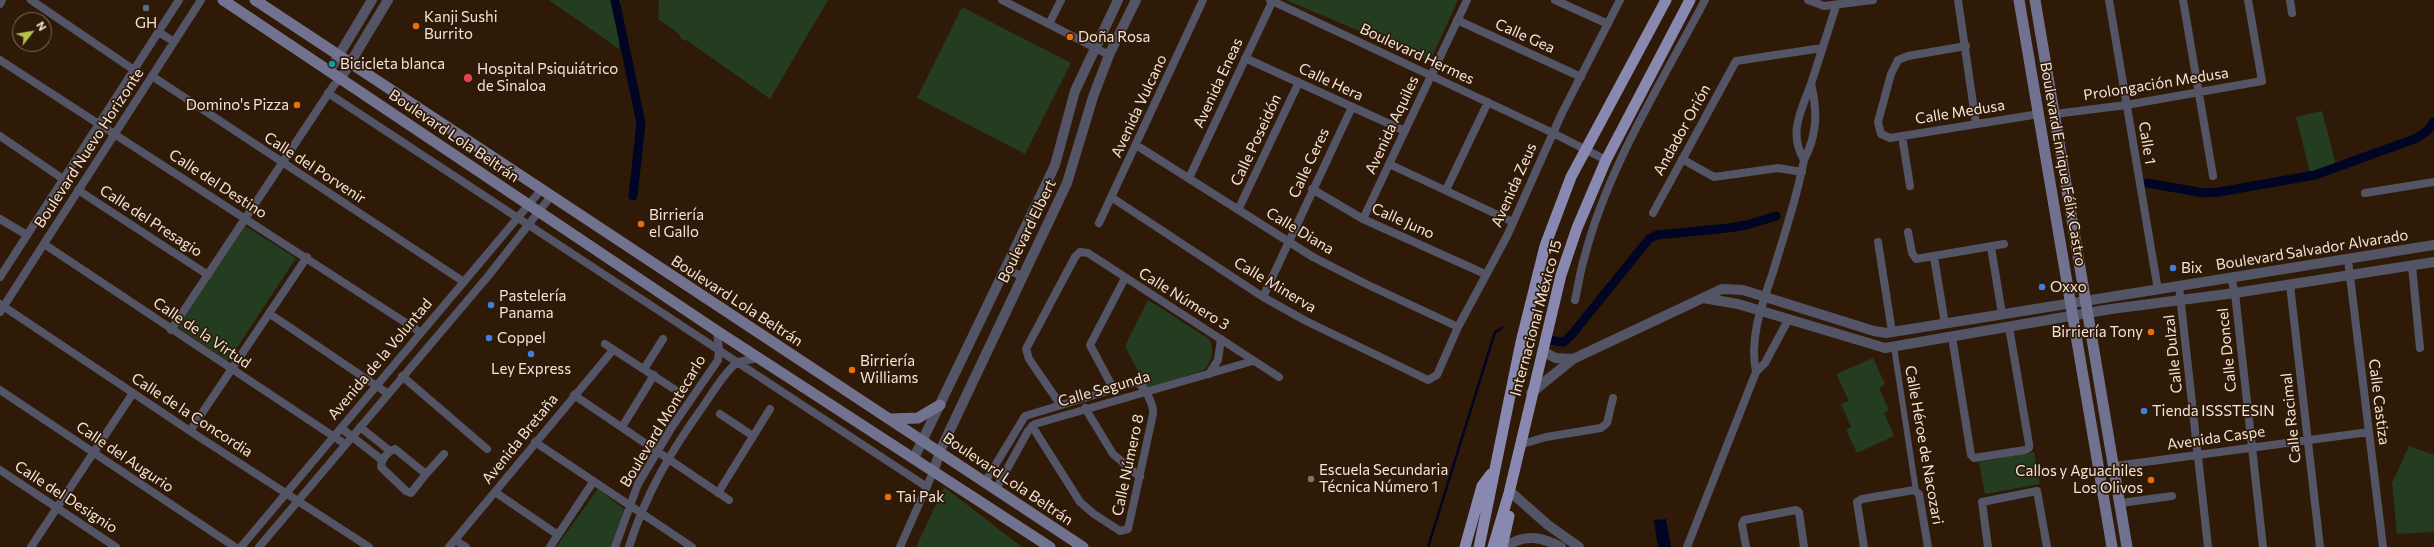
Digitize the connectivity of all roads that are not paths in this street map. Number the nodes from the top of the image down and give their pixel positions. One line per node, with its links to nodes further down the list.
1 (2, 0): 30 (street)
2 (31, 0): 46 (street)
3 (179, 0): 36 (street, Boulevard Nuevo Horizonte)
4 (201, 0): 37 (street, Boulevard Nuevo Horizonte)
5 (223, 0): 47 (main road, Boulevard Lola Beltrán)
6 (255, 0): 41 (main road, Boulevard Lola Beltrán)
7 (388, 0): 45 (street)
8 (1002, 0): 34 (street)
9 (1060, 0): 34 (street)
10 (1118, 0): 39 (street, Boulevard Elbert)
11 (1136, 0): 42 (street, Boulevard Elbert)
12 (1203, 0): 68 (street, Avenida Vulcano)
13 (1272, 0): 43 (street, Avenida Eneas); 49 (street, Boulevard Hermes)
14 (1467, 0): 33 (street, Avenida Aquiles)
15 (1556, 0): 35 (street)
16 (1620, 0): 35 (street, Avenida Zeus)
17 (1666, 0): 69 (main road, Internacional México 15)
18 (1690, 0): 71 (main road, Internacional México 15)
19 (1705, 0): 128 (street)
20 (1808, 0): 31 (street)
21 (1873, 0): 31 (street)
22 (1958, 0): 38 (street)
23 (2019, 0): 59 (main road, Boulevard Enrique Félix Castro)
24 (2035, 0): 60 (main road, Boulevard Enrique Félix Castro)
25 (2109, 0): 57 (street, Calle 1)
26 (2183, 0): 55 (street)
27 (2248, 0): 55 (street, Prolongación Medusa)
28 (2290, 0): 32 (street)
29 (367, 2): 41 (street)
30 (0, 4)
31 (1836, 6): 40 (street)
32 (2292, 13)
33 (1457, 20): 49 (street, Avenida Aquiles); 50 (street, Calle Gea)
34 (1049, 24): 39 (street)
35 (1608, 24): 50 (street, Avenida Zeus)
36 (158, 32): 37 (street); 46 (street, Boulevard Nuevo Horizonte)
37 (174, 42): 48 (street, Boulevard Nuevo Horizonte)
38 (1966, 46): 61 (street); 67 (street, Calle Medusa)
39 (1094, 47): 42 (street); 111 (street, Boulevard Elbert)
40 (1822, 48): 53 (street); 70 (street, Andador Orión)
41 (339, 55): 45 (main road, Boulevard Lola Beltrán); 47 (street)
42 (1109, 55): 115 (street, Boulevard Elbert)
43 (1246, 58): 52 (street, Calle Hera); 77 (street, Avenida Eneas)
44 (0, 60): 62 (street, Calle del Destino)
45 (350, 63): 51 (street); 84 (main road, Boulevard Lola Beltrán)
46 (134, 70): 62 (street, Boulevard Nuevo Horizonte)
47 (330, 70): 51 (main road, Boulevard Lola Beltrán)
48 (152, 76): 65 (street, Boulevard Nuevo Horizonte); 73 (street, Calle del Porvenir)
49 (1431, 76): 56 (street, Boulevard Hermes); 63 (street, Avenida Aquiles)
50 (1581, 77): 64 (street, Avenida Zeus)
51 (337, 81): 54 (street); 87 (main road, Boulevard Lola Beltrán)
52 (1299, 82): 58 (street, Calle Hera); 88 (street, Calle Poseidón)
53 (1810, 84): 72 (street); 72 (street)
54 (328, 93): 73 (street); 91 (street)
55 (2198, 93): 57 (street, Prolongación Medusa); 76 (street)
56 (1488, 102): 64 (street, Boulevard Hermes); 83 (street)
57 (2126, 105): 60 (street, Prolongación Medusa); 122 (street, Calle 1)
58 (1352, 107): 63 (street, Calle Hera); 81 (street, Calle Ceres)
59 (2039, 114): 61 (street, Calle Medusa); 130 (main road, Boulevard Enrique Félix Castro)
60 (2055, 114): 127 (main road, Boulevard Enrique Félix Castro)
61 (1976, 124): 67 (street, Calle Medusa)
62 (98, 125): 65 (street, Calle del Destino); 78 (street, Boulevard Nuevo Horizonte)
63 (1405, 131): 74 (street, Avenida Aquiles)
64 (1553, 133): 69 (street, Boulevard Hermes); 95 (street, Avenida Zeus)
65 (114, 134): 82 (street, Boulevard Nuevo Horizonte); 93 (street, Calle del Destino)
66 (0, 136): 78 (street)
67 (1902, 136): 80 (street)
68 (1136, 145): 77 (street, Calle Diana); 86 (street, Avenida Vulcano)
69 (1586, 152): 71 (street, Boulevard Hermes); 219 (main road, Internacional México 15)
70 (1682, 159): 75 (street); 90 (street, Andador Orión)
71 (1606, 160): 157 (main road, Internacional México 15)
72 (1804, 160): 75 (street)
73 (282, 163): 93 (street); 119 (street, Calle del Porvenir)
74 (1389, 164): 83 (street); 94 (street, Avenida Aquiles)
75 (1802, 172): 124 (street)
76 (2213, 176)
77 (1189, 178): 88 (street, Calle Diana)
78 (63, 180): 99 (street, Boulevard Nuevo Horizonte)
79 (2434, 182): 85 (street)
80 (1910, 186)
81 (1312, 189): 94 (street, Calle Juno); 100 (street, Calle Ceres)
82 (78, 190): 102 (street, Boulevard Nuevo Horizonte); 113 (street, Calle del Presagio)
83 (1446, 190): 95 (street)
84 (546, 193): 87 (street, Avenida de la Voluntad); 89 (street, Avenida de la Voluntad); 188 (main road, Boulevard Lola Beltrán)
85 (2364, 193)
86 (1112, 197): 96 (street, Avenida Vulcano); 125 (street, Calle Minerva)
87 (529, 204): 89 (main road, Boulevard Lola Beltrán); 91 (street, Avenida de la Voluntad)
88 (1238, 210): 100 (street, Calle Diana)
89 (539, 211): 97 (street, Avenida de la Voluntad); 145 (main road, Boulevard Lola Beltrán)
90 (1653, 213)
91 (519, 218): 97 (street); 119 (street, Avenida de la Voluntad)
92 (0, 219): 99 (street)
93 (245, 219): 107 (street, Calle del Destino); 113 (street)
94 (1363, 219): 112 (street, Calle Juno)
95 (1513, 222): 112 (street, Avenida Zeus)
96 (1099, 223)
97 (529, 224): 156 (street); 166 (street, Avenida de la Voluntad)
98 (1908, 232): 106 (street)
99 (27, 235): 116 (street, Boulevard Nuevo Horizonte)
100 (1288, 242): 125 (street, Calle Ceres); 142 (street, Calle Diana)
101 (1878, 242): 147 (street)
102 (44, 244): 131 (street, Boulevard Nuevo Horizonte); 144 (street, Calle de la Virtud)
103 (2004, 244): 105 (street)
104 (2434, 245): 108 (street, Boulevard Salvador Alvarado)
105 (1991, 247): 106 (street); 136 (street)
106 (1934, 257): 139 (street)
107 (308, 258): 135 (street); 146 (street, Calle del Destino)
108 (2348, 260): 114 (street, Calle Castiza); 118 (street, Boulevard Salvador Alvarado)
109 (2434, 262): 110 (street, Boulevard Salvador Alvarado)
110 (2412, 266): 114 (street, Boulevard Salvador Alvarado); 154 (street)
111 (1005, 268): 115 (street); 184 (street, Boulevard Elbert)
112 (1485, 274): 142 (street, Avenida Zeus)
113 (208, 275): 144 (street)
114 (2350, 275): 120 (street, Boulevard Salvador Alvarado); 194 (street, Calle Castiza)
115 (1021, 276): 209 (street, Boulevard Elbert)
116 (0, 277)
117 (1125, 278): 150 (street, Calle Número 3); 173 (street); 183 (street, Calle Número 3)
118 (2231, 278): 121 (street, Boulevard Salvador Alvarado); 123 (street, Calle Doncel)
119 (464, 282): 146 (street, Avenida de la Voluntad)
120 (2290, 285): 123 (street, Boulevard Salvador Alvarado); 200 (street, Calle Racimal)
121 (2179, 286): 122 (street, Boulevard Salvador Alvarado); 129 (street, Calle Dulzal)
122 (2158, 290): 127 (street, Boulevard Salvador Alvarado)
123 (2235, 293): 129 (street, Boulevard Salvador Alvarado); 205 (street, Calle Doncel)
124 (1765, 296): 126 (street, Boulevard Salvador Alvarado); 133 (street); 147 (street, Boulevard Salvador Alvarado)
125 (1263, 297): 169 (street, Calle Minerva)
126 (1703, 298): 133 (street, Boulevard Salvador Alvarado); 159 (street, Boulevard Salvador Alvarado)
127 (2087, 299): 130 (street, Boulevard Salvador Alvarado); 134 (main road, Boulevard Enrique Félix Castro)
128 (1575, 300)
129 (2181, 300): 134 (street, Boulevard Salvador Alvarado); 212 (street, Calle Dulzal)
130 (2071, 301): 132 (street, Boulevard Salvador Alvarado); 137 (main road, Boulevard Enrique Félix Castro)
131 (1, 307): 178 (street, Calle de la Concordia)
132 (2026, 309): 136 (street, Boulevard Salvador Alvarado); 140 (street)
133 (1760, 311): 138 (street, Boulevard Salvador Alvarado); 164 (street)
134 (2089, 313): 137 (street, Boulevard Salvador Alvarado); 216 (main road, Boulevard Enrique Félix Castro)
135 (270, 314): 163 (street); 172 (street)
136 (2002, 314): 139 (street, Boulevard Salvador Alvarado)
137 (2073, 316): 140 (street, Boulevard Salvador Alvarado); 270 (main road, Boulevard Enrique Félix Castro)
138 (1788, 320): 153 (street, Boulevard Salvador Alvarado); 164 (street)
139 (1945, 324): 141 (street, Boulevard Salvador Alvarado)
140 (2029, 324): 143 (street, Boulevard Salvador Alvarado)
141 (1929, 326): 147 (street, Boulevard Salvador Alvarado); 151 (street)
142 (1458, 327): 169 (street, Avenida Zeus)
143 (2009, 327): 148 (street, Boulevard Salvador Alvarado); 148 (street)
144 (171, 330): 163 (street, Calle de la Virtud)
145 (716, 331): 156 (street, Boulevard Montecarlo); 158 (main road, Boulevard Lola Beltrán)
146 (420, 332): 172 (street, Avenida de la Voluntad)
147 (1892, 332)
148 (1952, 337): 151 (street, Boulevard Salvador Alvarado)
149 (663, 339): 162 (street)
150 (1221, 339): 160 (street, Calle Número 3); 165 (street)
151 (1932, 340): 153 (street, Boulevard Salvador Alvarado)
152 (605, 344): 155 (street)
153 (1894, 347): 227 (street, Calle Héroe de Nacozari)
154 (2420, 348)
155 (614, 350): 162 (street); 181 (street, Avenida Bretaña)
156 (719, 350): 161 (street); 171 (street, Boulevard Montecarlo)
157 (1543, 351): 159 (street); 180 (main road, Internacional México 15)
158 (758, 358): 161 (street); 213 (main road, Boulevard Lola Beltrán)
159 (1573, 359): 180 (street, Boulevard Salvador Alvarado)
160 (1253, 361): 165 (street, Calle Segunda); 168 (street, Calle Número 3)
161 (738, 362): 174 (street, Boulevard Montecarlo); 225 (street)
162 (644, 369): 167 (street)
163 (232, 370): 193 (street); 197 (street, Calle de la Virtud)
164 (1756, 372): 263 (street)
165 (1209, 374): 177 (street, Calle Segunda)
166 (402, 376): 179 (street, Avenida de la Voluntad); 206 (street)
167 (654, 376): 176 (street); 191 (street)
168 (1279, 377)
169 (1433, 379)
170 (1134, 382): 173 (street, Calle Segunda); 177 (street, Calle Número 8)
171 (702, 384): 174 (street); 208 (street, Boulevard Montecarlo)
172 (376, 385): 179 (street); 192 (street, Avenida de la Voluntad)
173 (1113, 388): 183 (street, Calle Segunda)
174 (715, 389): 214 (street, Boulevard Montecarlo)
175 (0, 390): 210 (street, Calle del Augurio)
176 (676, 391)
177 (1144, 392): 185 (street, Calle Segunda); 222 (street, Calle Número 8)
178 (133, 393): 193 (street, Calle de la Concordia); 210 (street)
179 (387, 393): 190 (street, Avenida de la Voluntad)
180 (1531, 393): 203 (main road, Internacional México 15)
181 (574, 395): 191 (street); 201 (street, Avenida Bretaña)
182 (1613, 398): 203 (street)
183 (1060, 404): 224 (street, Calle Segunda)
184 (940, 405): 188 (main road); 199 (street, Boulevard Elbert)
185 (1085, 408): 189 (street, Calle Segunda); 222 (street)
186 (770, 409): 196 (street)
187 (720, 414): 196 (street)
188 (890, 419): 199 (main road, Boulevard Lola Beltrán)
189 (1032, 426): 222 (street, Calle Número 8); 226 (street)
190 (360, 427): 195 (street, Avenida de la Voluntad); 198 (street)
191 (622, 427): 208 (street)
192 (341, 428): 195 (street); 197 (street, Avenida de la Voluntad)
193 (190, 432): 230 (street, Calle de la Concordia)
194 (2369, 432): 200 (street, Avenida Caspe); 275 (street, Calle Castiza)
195 (352, 436): 202 (street, Avenida de la Voluntad); 204 (street)
196 (753, 436): 229 (street)
197 (334, 437): 202 (street, Calle de la Virtud); 230 (street, Avenida de la Voluntad)
198 (372, 437): 204 (street); 207 (street)
199 (923, 440): 209 (main road, Boulevard Lola Beltrán); 213 (street, Boulevard Elbert)
200 (2308, 440): 205 (street, Avenida Caspe); 274 (street, Calle Racimal)
201 (535, 442): 223 (street); 228 (street, Avenida Bretaña)
202 (345, 444): 234 (street, Avenida de la Voluntad)
203 (1519, 445): 221 (main road, Internacional México 15)
204 (366, 446): 215 (street)
205 (2252, 448): 212 (street, Avenida Caspe); 273 (street, Calle Doncel)
206 (487, 449)
207 (390, 451): 215 (street); 220 (street)
208 (658, 451): 214 (street); 236 (street, Boulevard Montecarlo)
209 (940, 451): 218 (street, Boulevard Elbert); 224 (main road, Boulevard Lola Beltrán)
210 (94, 452): 237 (street); 243 (street, Calle del Augurio)
211 (444, 454): 220 (street)
212 (2198, 455): 216 (street, Avenida Caspe); 272 (street, Calle Dulzal)
213 (914, 458): 218 (main road, Boulevard Lola Beltrán)
214 (669, 459): 229 (street); 238 (street, Boulevard Montecarlo)
215 (382, 460): 220 (street)
216 (2115, 466): 235 (main road, Boulevard Enrique Félix Castro)
217 (0, 470): 237 (street, Calle del Designio)
218 (934, 470): 225 (street); 254 (main road, Boulevard Lola Beltrán)
219 (1494, 470): 256 (main road); 257 (main road, Internacional México 15)
220 (426, 474)
221 (1512, 476): 231 (main road); 258 (main road, Internacional México 15)
222 (1140, 477)
223 (593, 482): 236 (street); 239 (street)
224 (985, 482): 226 (main road, Boulevard Lola Beltrán)
225 (928, 487): 253 (street)
226 (996, 489): 255 (main road, Boulevard Lola Beltrán)
227 (1916, 491): 266 (street); 267 (street, Calle Héroe de Nacozari)
228 (495, 492): 239 (street); 240 (street, Avenida Bretaña)
229 (718, 493): 233 (street)
230 (287, 494): 234 (street, Calle de la Concordia); 244 (street, Avenida de la Voluntad)
231 (1514, 495): 259 (main road); 262 (street)
232 (2172, 496): 235 (street)
233 (729, 500)
234 (298, 501): 245 (street, Avenida de la Voluntad); 246 (street, Calle de la Concordia)
235 (2120, 503): 271 (main road, Boulevard Enrique Félix Castro)
236 (629, 506): 238 (street); 250 (street, Boulevard Montecarlo)
237 (57, 508): 241 (street); 242 (street, Calle del Designio)
238 (640, 512): 251 (street, Boulevard Montecarlo); 252 (street)
239 (558, 535): 249 (street)
240 (455, 540): 247 (street, Avenida Bretaña); 248 (street)
241 (31, 547)
242 (116, 547)
243 (235, 547)
244 (241, 547)
245 (259, 547)
246 (369, 547)
247 (449, 547)
248 (466, 547)
249 (550, 547)
250 (615, 547)
251 (628, 547)
252 (692, 547)
253 (900, 547)
254 (1050, 547)
255 (1083, 547)
256 (1465, 547)
257 (1479, 547)
258 (1493, 547)
259 (1502, 547)
260 (1506, 547): 261 (street)
261 (1561, 547)
262 (1579, 547)
263 (1687, 547)
264 (1746, 547): 265 (street)
265 (1804, 547)
266 (1864, 547)
267 (1928, 547)
268 (1988, 547): 269 (street)
269 (2047, 547)
270 (2112, 547)
271 (2128, 547)
272 (2208, 547)
273 (2263, 547)
274 (2320, 547)
275 (2382, 547)

